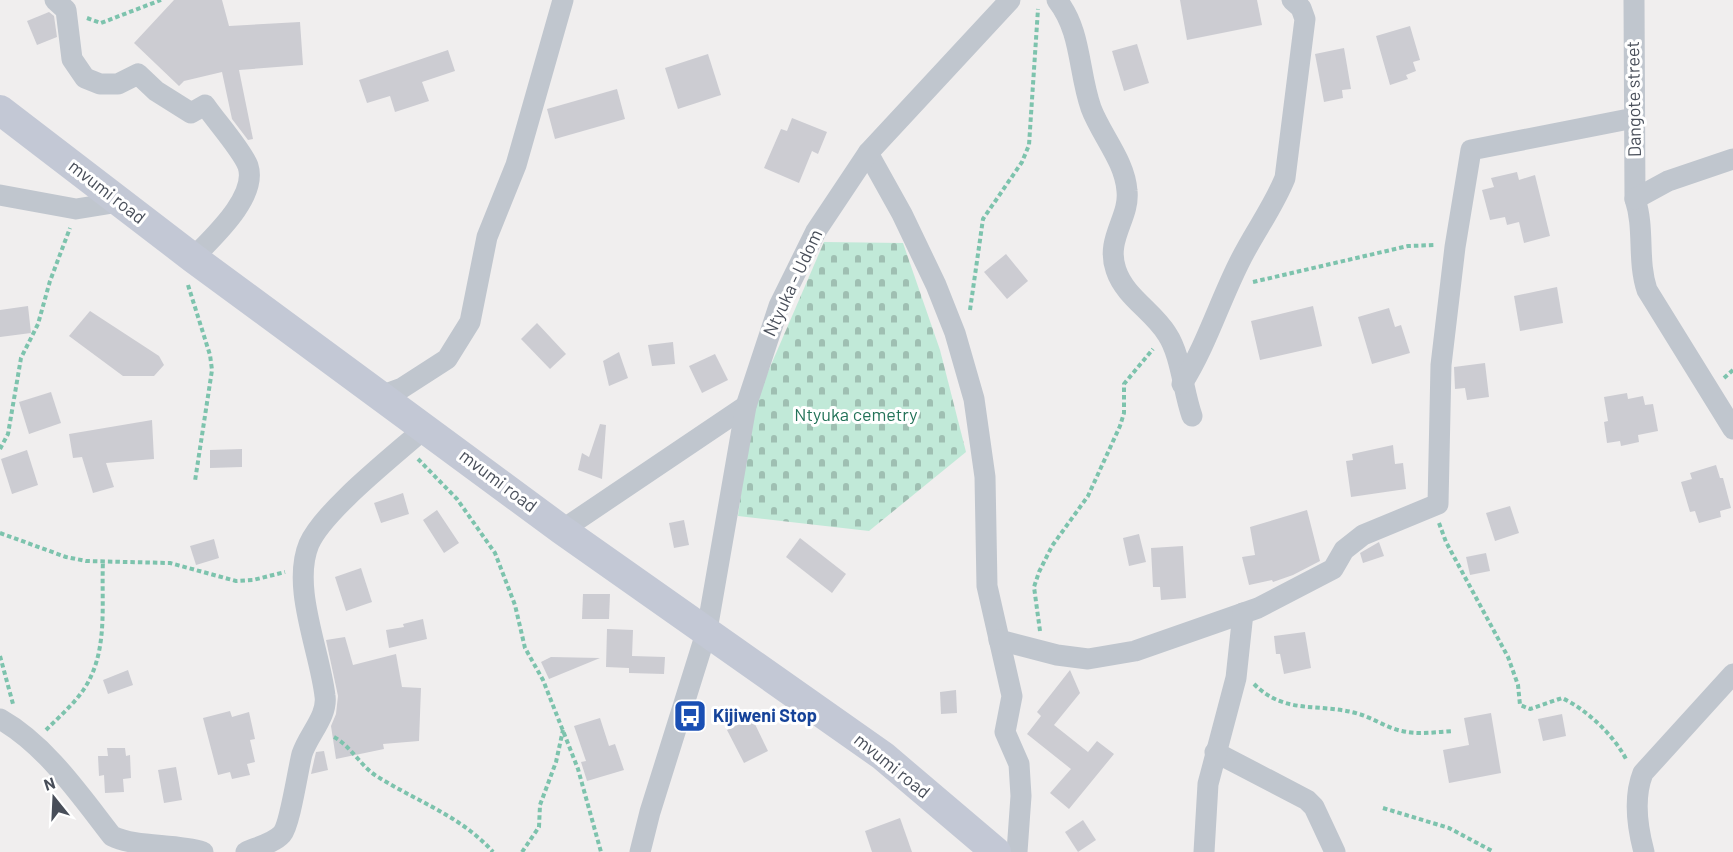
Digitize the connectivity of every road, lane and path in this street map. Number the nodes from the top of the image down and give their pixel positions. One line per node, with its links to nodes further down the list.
1 (161, 0): 8 (path)
2 (563, 0): 23 (street)
3 (1010, 0): 11 (street, Ntyuka - Udom)
4 (1040, 0): 20 (path)
5 (1057, 0): 21 (street)
6 (1292, 0): 19 (street)
7 (1634, 0): 10 (street, Dangote street)
8 (61, 5): 18 (street)
9 (0, 110): 15 (street, mvumi road)
10 (1634, 118): 14 (street, Dangote street); 17 (street)
11 (868, 153): 24 (street, Ntyuka - Udom); 37 (street)
12 (1733, 159): 14 (street)
13 (0, 195): 16 (street)
14 (1635, 199): 26 (street, Dangote street)
15 (119, 202): 16 (street); 18 (street, mvumi road)
16 (76, 209): 28 (path)
17 (1455, 246): 19 (path); 30 (street)
18 (184, 251): 23 (street, mvumi road); 29 (path)
19 (1227, 289): 22 (street)
20 (969, 321)
21 (1167, 333): 22 (street); 38 (path)
22 (1182, 384): 25 (street)
23 (380, 396): 27 (street, mvumi road)
24 (746, 406): 31 (street); 36 (street, Ntyuka - Udom)
25 (1192, 416)
26 (1733, 429)
27 (415, 438): 31 (street, mvumi road); 34 (street); 43 (path)
28 (0, 449)
29 (195, 481)
30 (1438, 504): 35 (street); 47 (path)
31 (562, 530): 36 (street, mvumi road)
32 (0, 532): 33 (path)
33 (104, 561): 34 (path); 44 (path)
34 (302, 568): 42 (street)
35 (1243, 613): 38 (street); 40 (street)
36 (707, 630): 49 (street, Ntyuka - Udom); 55 (street, mvumi road)
37 (999, 640): 38 (street); 56 (street)
38 (1041, 650)
39 (0, 656): 44 (path)
40 (1239, 664): 45 (path); 46 (street)
41 (1733, 674): 47 (street)
42 (314, 728): 51 (street); 52 (path)
43 (563, 729): 53 (path); 54 (path)
44 (17, 730): 50 (street)
45 (1453, 731)
46 (1215, 752): 57 (street); 58 (street)
47 (1638, 786): 60 (street)
48 (1383, 808): 59 (path)
49 (639, 851)
50 (202, 852)
51 (246, 852)
52 (493, 852)
53 (522, 852)
54 (601, 852)
55 (996, 852)
56 (1017, 852)
57 (1204, 852)
58 (1335, 852)
59 (1494, 852)
60 (1644, 852)

